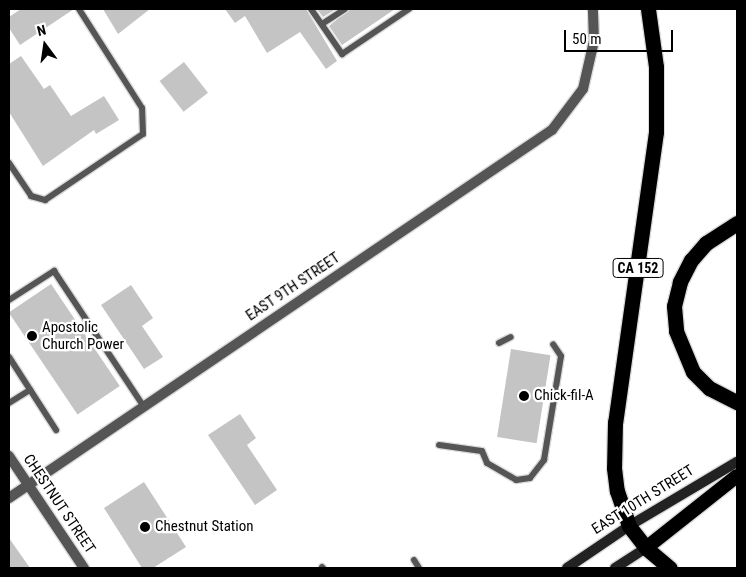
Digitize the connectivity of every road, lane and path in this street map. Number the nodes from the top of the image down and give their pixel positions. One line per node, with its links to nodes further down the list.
1 (79, 9): 8 (lane)
2 (311, 9): 7 (lane)
3 (345, 9): 7 (lane)
4 (409, 9): 7 (lane)
5 (593, 9): 18 (street, EAST 9TH STREET)
6 (648, 9): 26 (highway, CA 152)
7 (322, 24)
8 (9, 163)
9 (737, 224): 16 (highway)
10 (9, 300): 18 (lane)
11 (511, 337): 12 (lane)
12 (499, 343)
13 (553, 344): 20 (lane)
14 (9, 358): 15 (lane)
15 (30, 390): 17 (lane); 19 (lane)
16 (737, 402)
17 (9, 403)
18 (144, 407): 24 (street, EAST 9TH STREET)
19 (56, 430)
20 (439, 445)
21 (9, 456): 24 (street, CHESTNUT STREET)
22 (737, 462): 26 (main road, EAST 10TH STREET)
23 (737, 476): 27 (highway)
24 (28, 485): 25 (street, EAST 9TH STREET); 29 (street, CHESTNUT STREET)
25 (9, 498)
26 (629, 526): 27 (highway, CA 152); 31 (main road, EAST 10TH STREET)
27 (646, 548): 32 (main road); 33 (highway)
28 (414, 560): 30 (lane)
29 (84, 568)
30 (420, 568)
31 (567, 568)
32 (615, 568)
33 (670, 568)

